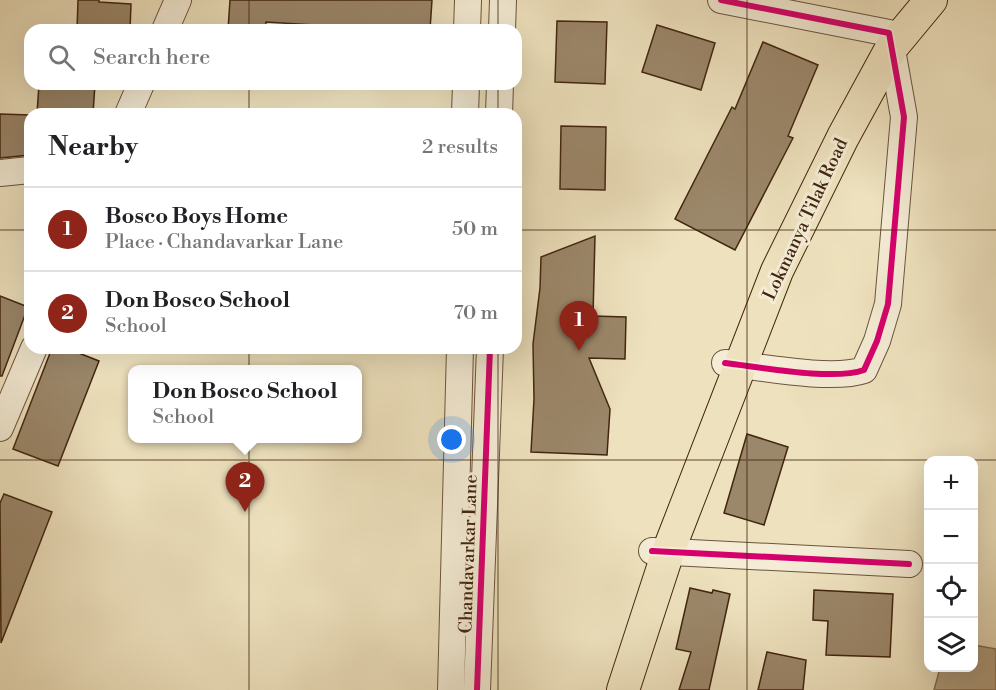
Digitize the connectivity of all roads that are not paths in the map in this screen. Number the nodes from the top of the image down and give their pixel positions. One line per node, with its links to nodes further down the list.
1 (178, 0): 7 (street)
2 (468, 0): 8 (street)
3 (503, 0): 9 (street)
4 (721, 0): 10 (street)
5 (910, 0): 10 (main road, Lokmanya Tilak Road)
6 (931, 0): 10 (main road, Lokmanya Tilak Road)
7 (168, 24)
8 (467, 24)
9 (502, 24)
10 (891, 40): 22 (main road, Lokmanya Tilak Road); 22 (street)
11 (138, 90): 14 (street)
12 (466, 90): 15 (street)
13 (500, 90): 16 (street)
14 (131, 108)
15 (465, 108)
16 (499, 108)
17 (24, 171): 18 (street)
18 (0, 173)
19 (31, 354): 23 (street)
20 (460, 354): 26 (street, Chandavarkar Lane)
21 (490, 354): 27 (street, Chandavarkar Lane)
22 (733, 364): 24 (main road, Lokmanya Tilak Road)
23 (0, 428)
24 (660, 551): 25 (street); 28 (main road, Lokmanya Tilak Road); 29 (main road, Lokmanya Tilak Road)
25 (909, 564)
26 (451, 690)
27 (477, 690)
28 (604, 690)
29 (623, 690)

